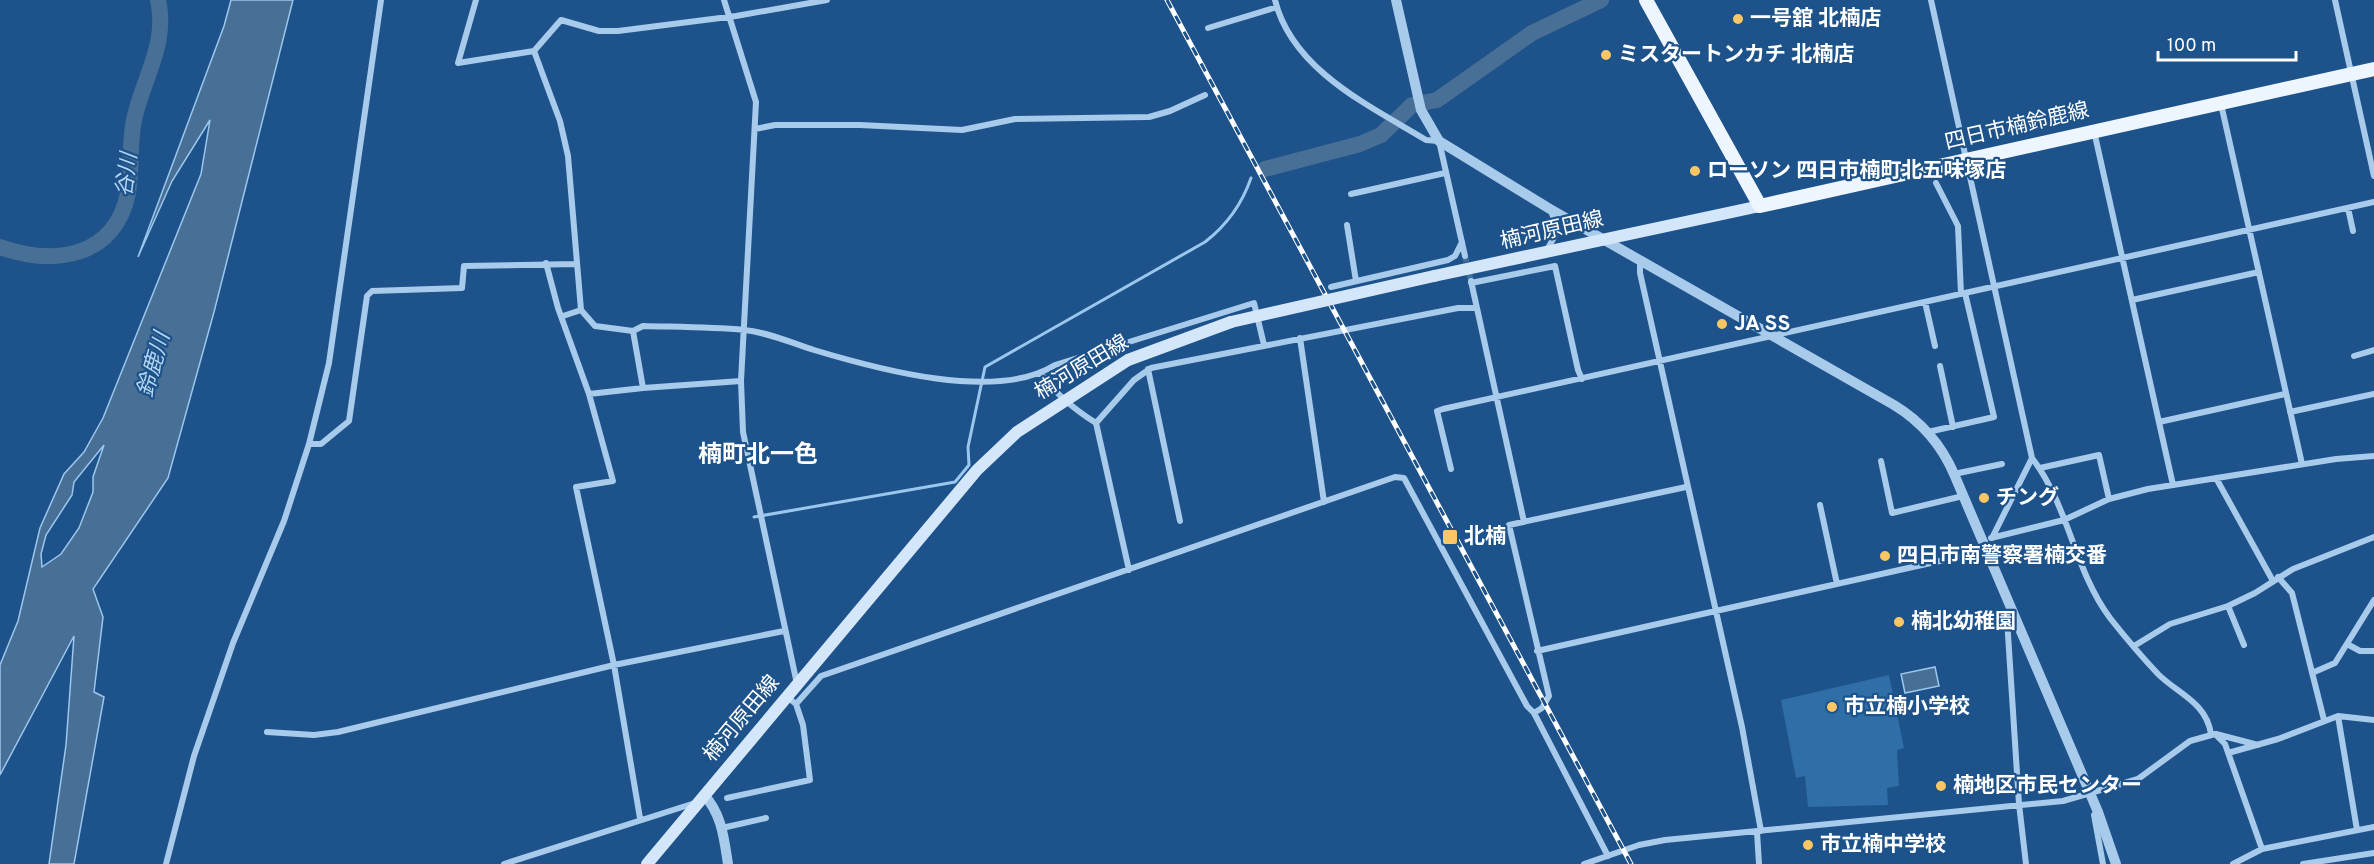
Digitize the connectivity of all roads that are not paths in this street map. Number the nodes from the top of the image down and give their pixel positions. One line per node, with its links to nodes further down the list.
1 (381, 0): 75 (street)
2 (476, 0): 12 (street)
3 (724, 0): 10 (street)
4 (827, 0): 10 (street)
5 (1396, 0): 19 (street)
6 (1646, 0): 26 (main road)
7 (1931, 0): 20 (street)
8 (2335, 0): 14 (street)
9 (1276, 4): 11 (street); 19 (street)
10 (729, 15): 12 (street); 17 (street)
11 (1208, 28)
12 (534, 51): 39 (street)
13 (2374, 69): 14 (main road, 四日市楠鈴鹿線)
14 (2351, 74): 16 (main road, 四日市楠鈴鹿線); 22 (street)
15 (1204, 94): 17 (street)
16 (2221, 103): 18 (main road, 四日市楠鈴鹿線); 30 (street)
17 (755, 129): 50 (street)
18 (2094, 131): 20 (main road, 四日市楠鈴鹿線); 36 (street)
19 (1439, 141): 21 (street); 28 (street)
20 (1966, 160): 26 (main road, 四日市楠鈴鹿線); 43 (street)
21 (1445, 173): 24 (street); 33 (street)
22 (2374, 176)
23 (1936, 183): 44 (street)
24 (1351, 194)
25 (2374, 202): 27 (street)
26 (1760, 207): 32 (main road, 楠河原田線)
27 (2348, 208): 30 (street); 31 (street)
28 (1550, 209): 32 (street); 34 (street)
29 (1347, 225): 41 (street)
30 (2250, 229): 36 (street); 40 (street)
31 (2353, 231)
32 (1603, 239): 34 (main road, 楠河原田線); 37 (street)
33 (1462, 242): 35 (street); 41 (street)
34 (1545, 253): 69 (main road, 楠河原田線, bridge)
35 (1465, 256)
36 (2122, 258): 43 (street); 45 (street)
37 (1640, 260): 52 (street); 58 (street)
38 (546, 263): 39 (street); 49 (street); 75 (street)
39 (576, 264): 48 (street)
40 (2259, 272): 45 (street); 66 (street)
41 (1356, 281): 42 (street)
42 (1331, 287)
43 (1993, 287): 44 (street); 77 (street)
44 (1963, 293): 46 (street); 73 (street)
45 (2132, 300): 71 (street)
46 (1925, 302): 52 (street); 55 (street)
47 (1476, 308): 53 (street); 62 (street); 68 (street)
48 (581, 310): 49 (street); 51 (street)
49 (563, 316): 65 (street)
50 (744, 330): 51 (street); 61 (street); 63 (street)
51 (633, 331): 64 (street)
52 (1772, 335): 58 (street); 74 (street)
53 (1300, 338): 54 (street); 89 (street)
54 (1264, 345): 60 (street); 61 (street)
55 (1935, 346)
56 (2374, 350): 57 (street)
57 (2354, 356)
58 (1659, 361): 62 (street); 86 (street)
59 (1940, 366): 73 (street)
60 (1148, 369): 72 (street); 92 (street)
61 (1041, 374): 69 (street)
62 (1582, 379): 68 (street)
63 (741, 381): 64 (street); 103 (street)
64 (644, 388): 65 (street)
65 (589, 394): 109 (street)
66 (2285, 394): 70 (street); 71 (street)
67 (2374, 394): 70 (street)
68 (1497, 397): 82 (street); 93 (street)
69 (1065, 400): 72 (street); 111 (main road, 楠河原田線)
70 (2290, 412): 80 (street)
71 (2159, 422): 85 (street)
72 (1096, 423): 96 (street)
73 (1953, 427): 74 (street)
74 (1928, 432): 83 (street)
75 (309, 444): 135 (street)
76 (2374, 456): 80 (street)
77 (2032, 458): 81 (street); 95 (street)
78 (1881, 461): 87 (street)
79 (2002, 464): 83 (street)
80 (2302, 464): 84 (street)
81 (2040, 468): 88 (street); 91 (street)
82 (1451, 469)
83 (1954, 474): 87 (street)
84 (2216, 478): 85 (street); 97 (street)
85 (2173, 485): 88 (street)
86 (1686, 487): 93 (street); 101 (street)
87 (1964, 496): 95 (street)
88 (2109, 499): 91 (street)
89 (1324, 502): 96 (street); 113 (street)
90 (1820, 505): 98 (street)
91 (2064, 519): 95 (street); 106 (street)
92 (1180, 521)
93 (1524, 522): 107 (street)
94 (2374, 537): 97 (street)
95 (1986, 541): 98 (street); 102 (street)
96 (1129, 570): 112 (street)
97 (2275, 579): 100 (street); 110 (street)
98 (1837, 584): 101 (street)
99 (2374, 600): 104 (street)
100 (2228, 606): 105 (street); 106 (street)
101 (1716, 610): 107 (street); 131 (street)
102 (2014, 615): 121 (street); 124 (street)
103 (784, 631): 109 (street); 111 (street)
104 (2347, 644): 108 (street); 110 (street)
105 (2244, 645)
106 (2134, 646): 118 (street)
107 (1537, 651): 113 (street)
108 (2374, 651)
109 (614, 665): 117 (street); 127 (street)
110 (2312, 673): 115 (street)
111 (797, 684): 112 (main road, 楠河原田線)
112 (791, 700): 122 (main road, 楠河原田線); 123 (street)
113 (1534, 713): 134 (street)
114 (2338, 716): 115 (street); 116 (street); 130 (street)
115 (2324, 720): 119 (street)
116 (2374, 720)
117 (267, 732)
118 (2213, 734): 119 (street); 120 (street); 121 (street)
119 (2259, 745): 120 (street)
120 (2228, 753): 132 (street)
121 (2090, 794): 124 (street); 125 (street)
122 (702, 798): 127 (street); 129 (street); 137 (main road, 楠河原田線)
123 (727, 798)
124 (2019, 804): 131 (street); 141 (street)
125 (2098, 812): 142 (street); 143 (street)
126 (766, 818): 129 (street)
127 (640, 819): 136 (street)
128 (2374, 827): 130 (street)
129 (722, 828): 138 (street)
130 (2357, 830): 132 (street)
131 (1759, 831): 134 (street); 140 (street)
132 (2262, 849): 144 (street)
133 (2374, 853): 145 (street)
134 (1608, 856): 139 (street)
135 (166, 864)
136 (504, 864)
137 (647, 864)
138 (728, 864)
139 (1584, 864)
140 (1759, 864)
141 (2026, 864)
142 (2103, 864)
143 (2116, 864)
144 (2233, 864)
145 (2303, 864)

